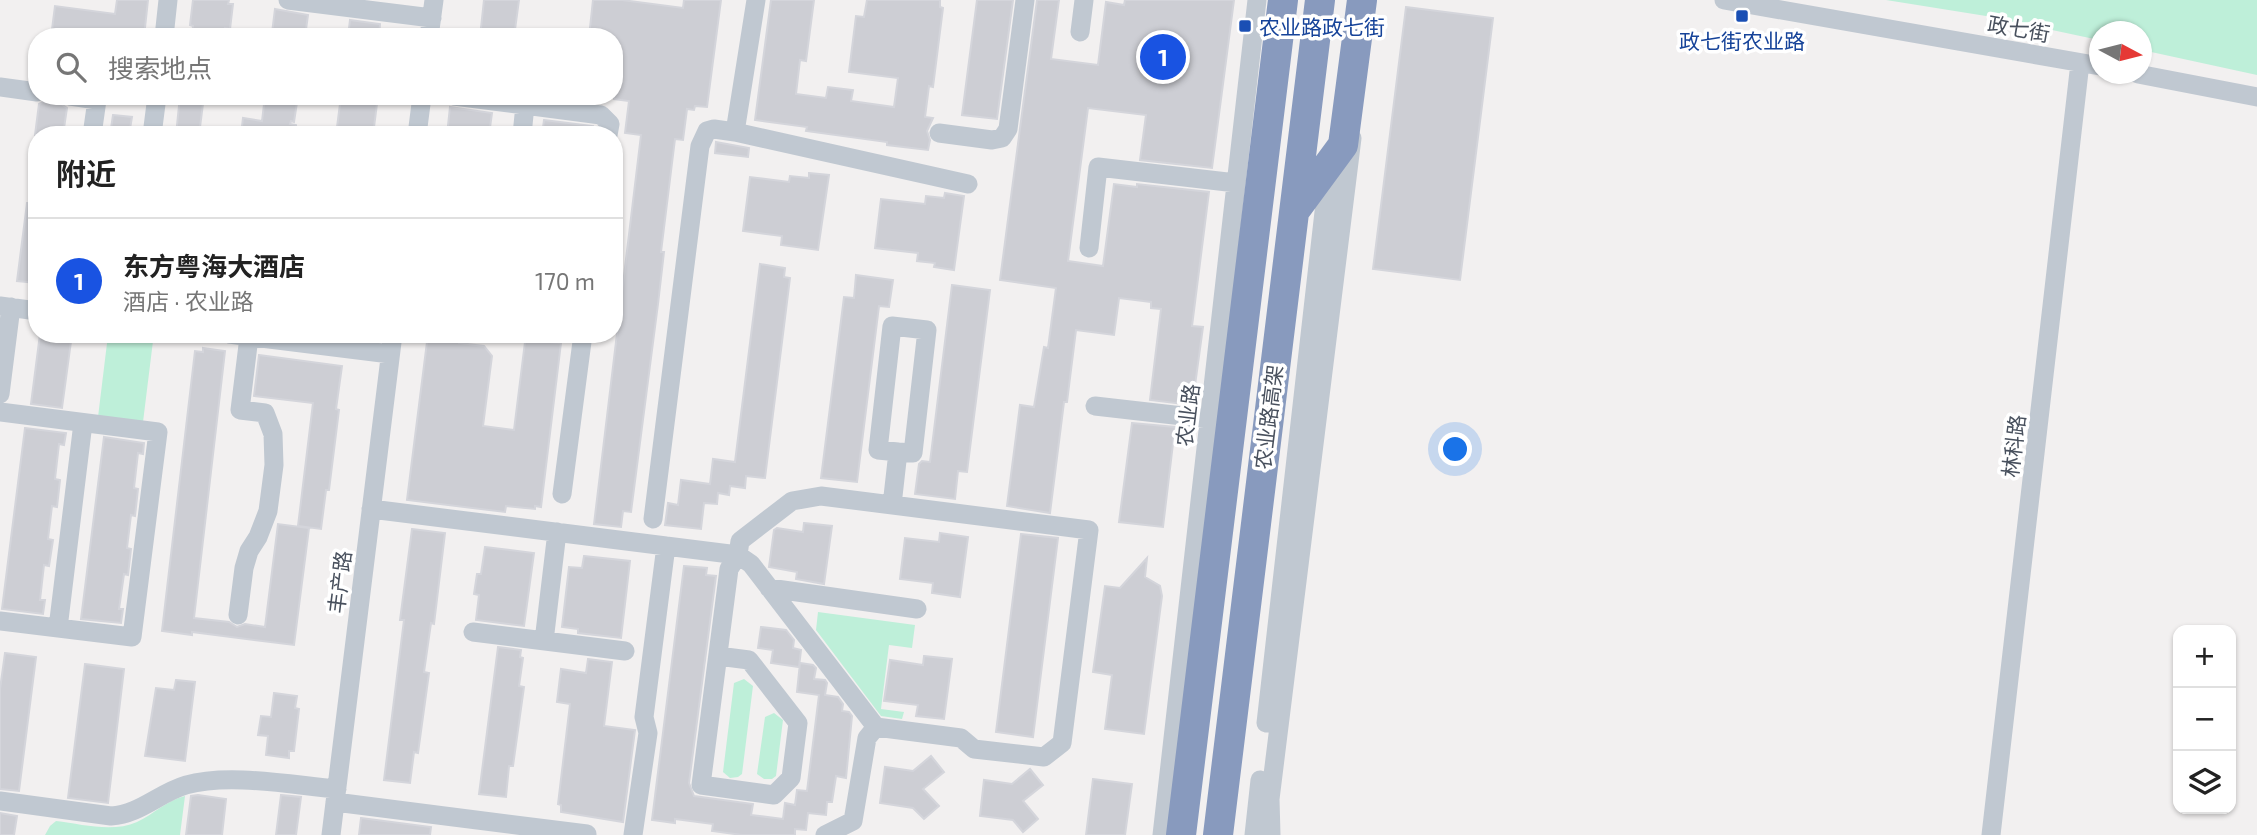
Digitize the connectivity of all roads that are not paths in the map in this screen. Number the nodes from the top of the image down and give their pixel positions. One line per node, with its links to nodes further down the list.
1 (169, 0): 13 (street)
2 (289, 0): 12 (street)
3 (756, 0): 30 (street)
4 (1025, 0): 31 (street)
5 (1084, 0): 14 (street)
6 (1320, 0): 34 (highway, 农业路高架)
7 (1349, 0): 74 (street)
8 (1362, 0): 34 (highway)
9 (1369, 0): 75 (street)
10 (1724, 0): 15 (street, 政七街)
11 (1276, 3): 32 (street, 农业路); 72 (highway, 农业路高架)
12 (432, 18)
13 (165, 28)
14 (1080, 32)
15 (2089, 64)
16 (2089, 72): 76 (street, 林科路)
17 (2152, 77): 20 (street)
18 (0, 87): 19 (street)
19 (28, 91)
20 (2257, 97)
21 (96, 105): 25 (street)
22 (156, 105): 26 (street)
23 (421, 105): 27 (street)
24 (525, 105): 28 (street); 29 (street)
25 (93, 126)
26 (153, 126)
27 (418, 126)
28 (523, 126)
29 (610, 126)
30 (735, 132): 33 (street); 50 (street)
31 (939, 133)
32 (1236, 183): 35 (street); 44 (street, 农业路)
33 (968, 184)
34 (1293, 212): 73 (highway, 农业路高架)
35 (1089, 248)
36 (5, 307): 37 (street); 41 (street)
37 (28, 310)
38 (248, 343): 56 (street)
39 (582, 343): 47 (street)
40 (391, 344): 49 (street, 丰产路)
41 (0, 394)
42 (1095, 407): 44 (street)
43 (0, 412): 45 (street)
44 (1209, 419): 71 (street, 农业路)
45 (83, 423): 58 (street); 58 (street)
46 (898, 452): 46 (street); 48 (street)
47 (562, 494)
48 (892, 505): 53 (street); 63 (street)
49 (371, 509): 51 (street); 64 (street, 丰产路)
50 (653, 519)
51 (557, 532): 52 (street); 60 (street)
52 (666, 546): 53 (street); 69 (street)
53 (738, 555): 54 (street); 62 (street)
54 (769, 588): 55 (street); 63 (street)
55 (917, 609)
56 (238, 615)
57 (0, 621): 58 (street)
58 (58, 628)
59 (473, 632): 60 (street)
60 (544, 641): 61 (street)
61 (625, 651)
62 (718, 656): 62 (street)
63 (876, 727): 70 (street)
64 (336, 796): 65 (street); 66 (street); 68 (street, 丰产路)
65 (0, 801)
66 (560, 833): 67 (street)
67 (587, 834)
68 (331, 835)
69 (633, 835)
70 (825, 835)
71 (1162, 835)
72 (1181, 835)
73 (1217, 835)
74 (1254, 835)
75 (1271, 835)
76 (1991, 835)

